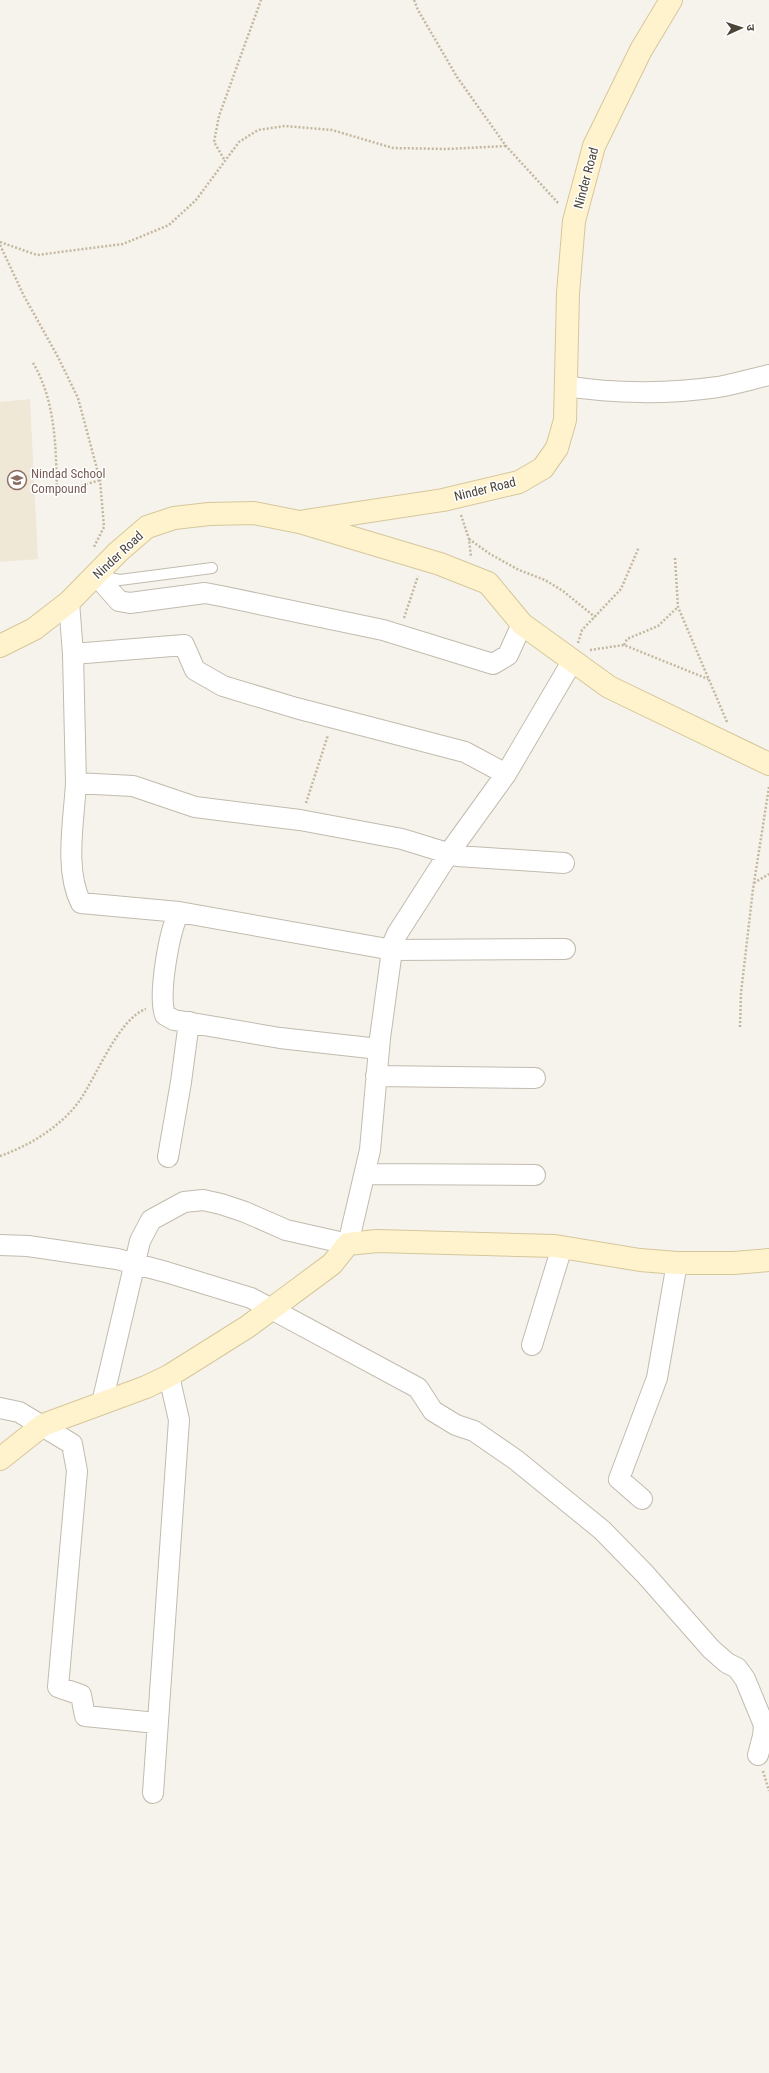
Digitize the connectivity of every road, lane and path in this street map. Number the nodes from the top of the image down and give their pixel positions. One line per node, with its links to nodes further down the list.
1 (261, 0): 5 (path)
2 (414, 0): 4 (path)
3 (672, 0): 6 (street, Ninder Road)
4 (506, 146): 5 (path); 6 (path)
5 (224, 159): 7 (path)
6 (574, 221): 10 (street, Ninder Road)
7 (0, 244): 11 (path)
8 (33, 363): 11 (path)
9 (769, 375): 10 (street)
10 (566, 386): 12 (street, Ninder Road)
11 (100, 480): 18 (path)
12 (465, 494): 13 (street, Ninder Road); 14 (path)
13 (299, 522): 17 (street); 18 (street, Ninder Road)
14 (469, 539): 20 (path); 23 (path)
15 (638, 547): 23 (path)
16 (675, 558): 22 (path)
17 (424, 560): 20 (street); 25 (path)
18 (94, 564): 19 (lane); 21 (street, Ninder Road); 25 (street)
19 (212, 568)
20 (470, 576): 24 (street)
21 (69, 602): 27 (street, Ninder Road); 28 (street)
22 (678, 607): 26 (path); 30 (path)
23 (595, 617): 29 (path)
24 (522, 624): 25 (street); 29 (street)
25 (399, 634)
26 (624, 645): 29 (path); 30 (path)
27 (0, 646)
28 (73, 654): 31 (street); 35 (street)
29 (573, 660): 32 (street); 34 (street)
30 (709, 680): 32 (path)
31 (333, 717): 34 (street); 37 (path)
32 (740, 750): 33 (street)
33 (769, 764)
34 (506, 774): 38 (street)
35 (76, 783): 37 (street); 42 (street)
36 (769, 787): 41 (path)
37 (300, 820): 38 (street)
38 (449, 853): 39 (street); 44 (street)
39 (564, 863)
40 (769, 874): 41 (path)
41 (754, 883): 47 (path)
42 (179, 912): 44 (street); 45 (street)
43 (565, 949): 44 (street)
44 (393, 950): 48 (street)
45 (162, 1006): 46 (street); 51 (path)
46 (189, 1022): 48 (street); 52 (street)
47 (740, 1027)
48 (379, 1049): 49 (street)
49 (376, 1076): 50 (street); 53 (street)
50 (535, 1078)
51 (0, 1156)
52 (168, 1157)
53 (365, 1174): 54 (street); 55 (street)
54 (535, 1175)
55 (348, 1244): 57 (street); 60 (street); 61 (street)
56 (0, 1245): 60 (street)
57 (562, 1247): 59 (street); 62 (street)
58 (769, 1260): 59 (street)
59 (677, 1263): 68 (street)
60 (134, 1264): 61 (street); 64 (street)
61 (272, 1309): 63 (street); 70 (street)
62 (532, 1345)
63 (169, 1376): 64 (street); 69 (street)
64 (102, 1403): 66 (street)
65 (0, 1408): 66 (street)
66 (43, 1425): 67 (street); 69 (street)
67 (0, 1459)
68 (642, 1499)
69 (158, 1723): 71 (street)
70 (758, 1755)
71 (153, 1793)

